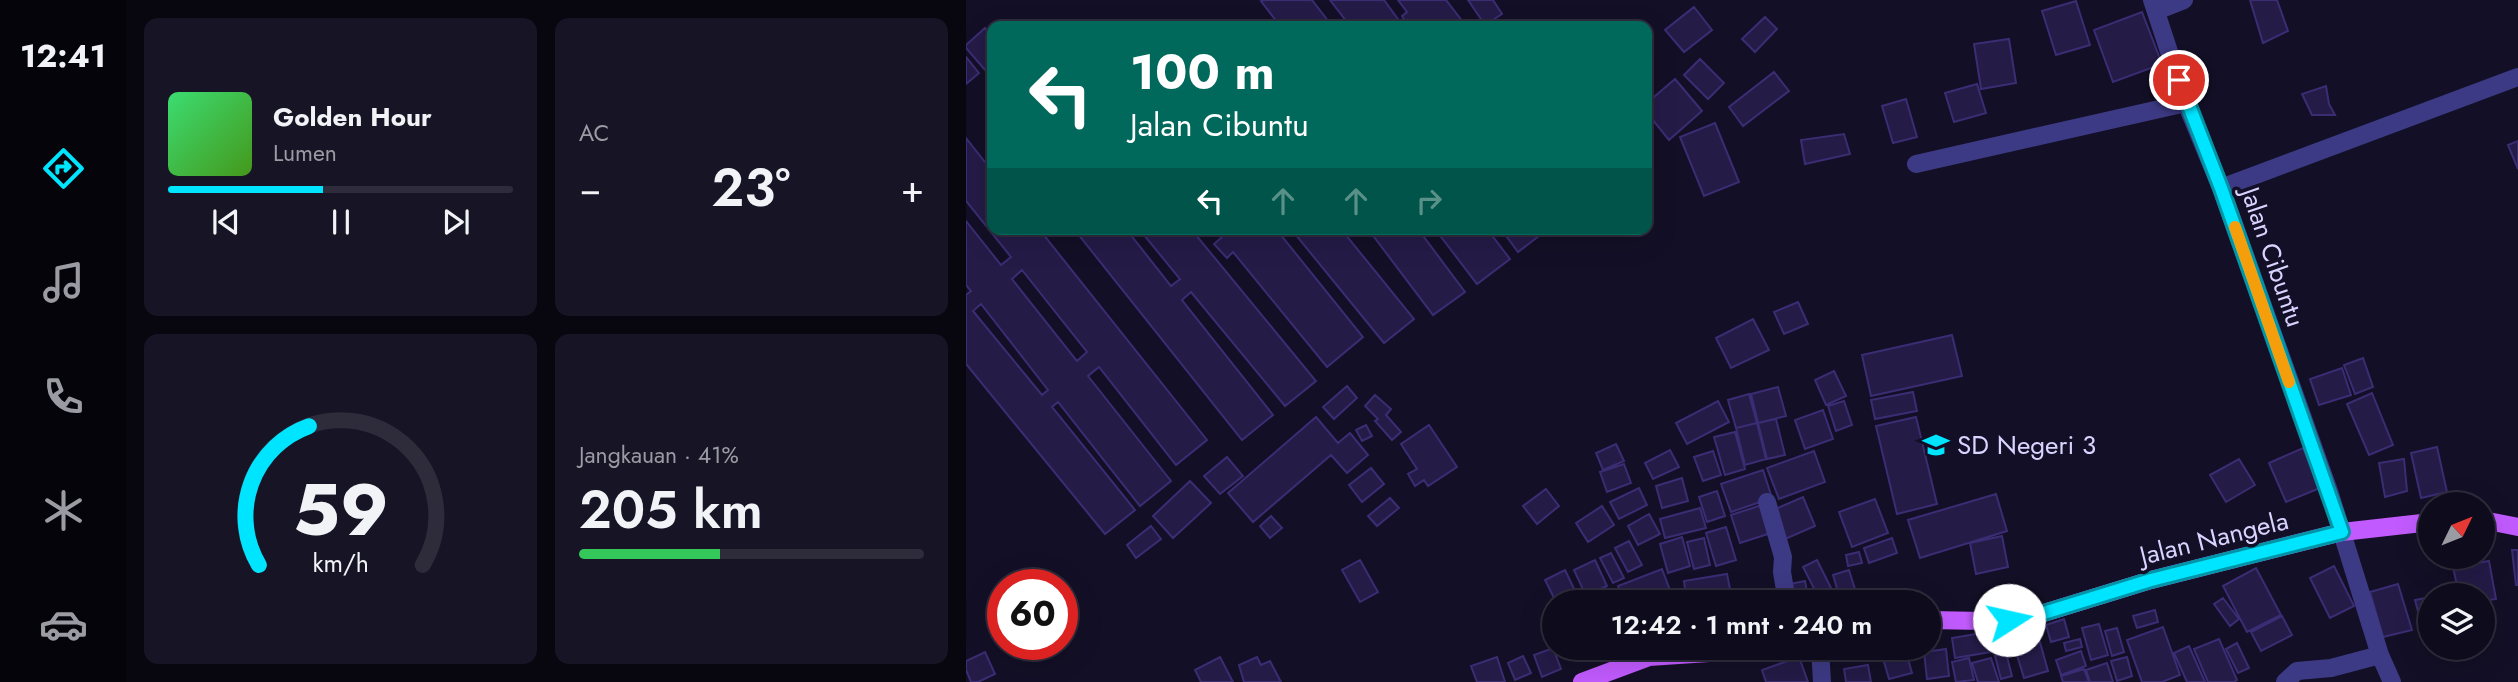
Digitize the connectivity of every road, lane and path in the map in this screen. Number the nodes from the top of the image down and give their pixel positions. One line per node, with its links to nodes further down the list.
1 (2184, 0): 2 (street)
2 (2154, 5): 4 (street, Jalan Cibuntu)
3 (2518, 77): 6 (street)
4 (2186, 103): 5 (street); 6 (street, Jalan Cibuntu)
5 (1916, 164)
6 (2221, 188): 11 (street, Jalan Cibuntu)
7 (1766, 502): 12 (street)
8 (2418, 523): 11 (main road, Jalan Nangela)
9 (2496, 523): 10 (main road)
10 (2518, 527)
11 (2342, 532): 13 (main road, Jalan Nangela); 14 (street, Jalan Cibuntu)
12 (1785, 590)
13 (1941, 620)
14 (2380, 655): 19 (street); 20 (street, Jalan Cibuntu)
15 (1641, 660): 17 (main road)
16 (1821, 660): 18 (street)
17 (1582, 682)
18 (1822, 682)
19 (2286, 682)
20 (2392, 682)

